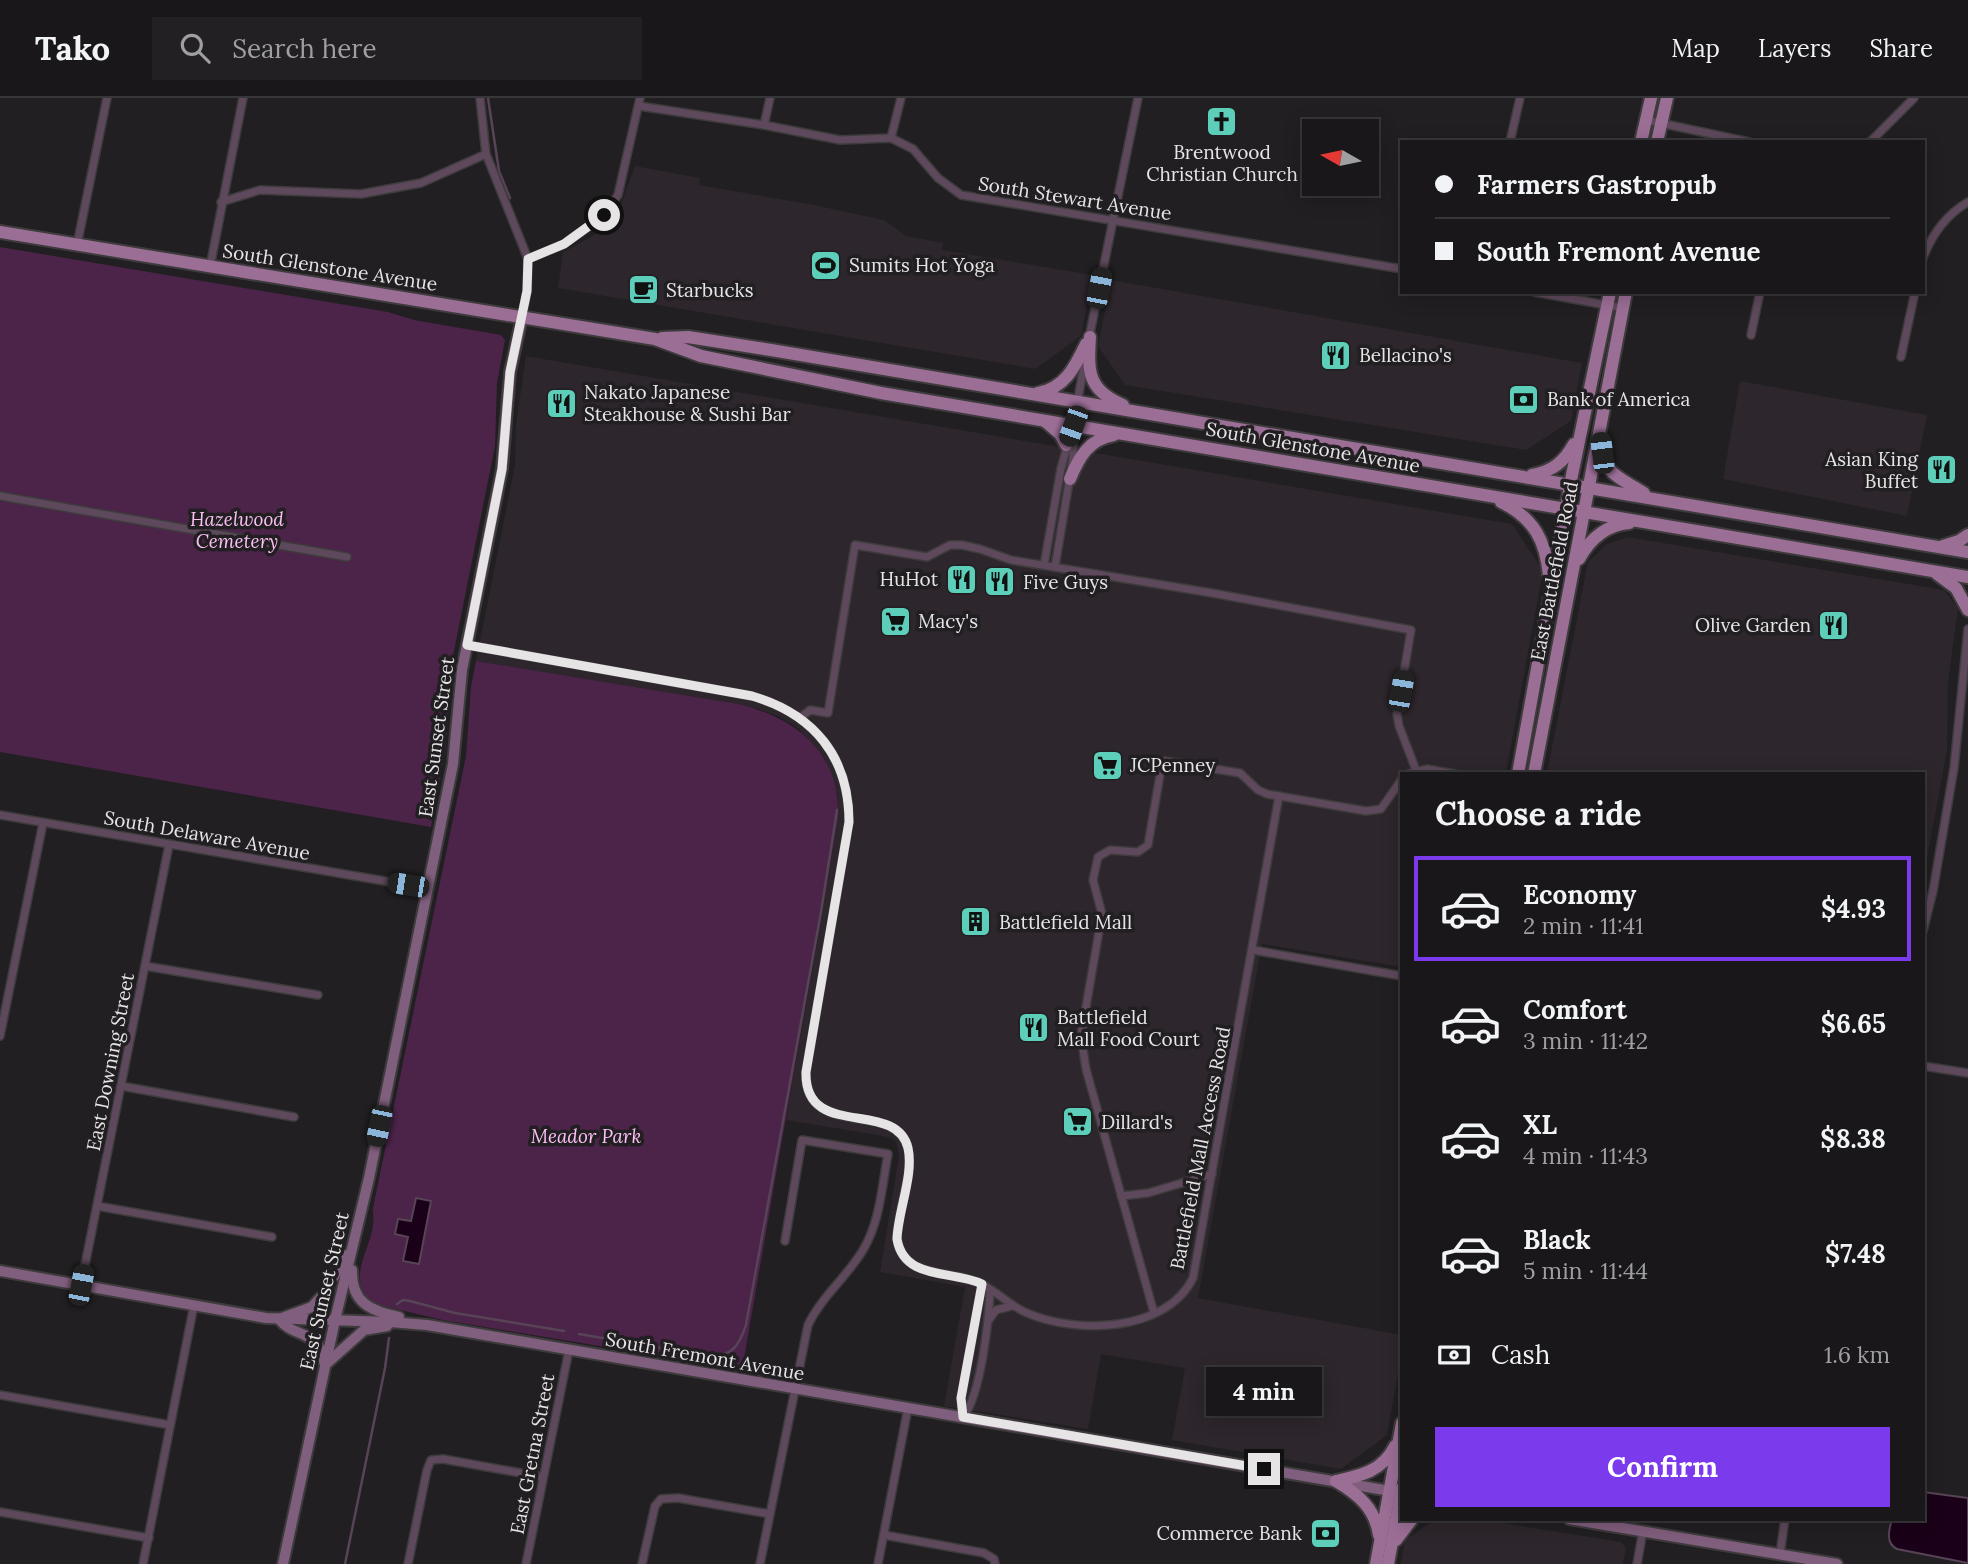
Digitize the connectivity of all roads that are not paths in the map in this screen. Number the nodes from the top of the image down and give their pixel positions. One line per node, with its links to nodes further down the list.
1 (107, 98): 26 (street)
2 (243, 98): 22 (street)
3 (480, 98): 21 (street, East Sunset Street)
4 (770, 98): 14 (street)
5 (901, 98): 15 (street)
6 (1138, 98): 24 (street)
7 (1520, 98): 16 (street)
8 (1651, 98): 12 (main road)
9 (1667, 98): 13 (main road)
10 (1914, 98): 20 (street)
11 (639, 102): 14 (street); 28 (street)
12 (1646, 120): 13 (street); 17 (main road)
13 (1661, 124): 18 (main road); 19 (street)
14 (764, 125): 15 (street)
15 (891, 138): 24 (street, South Stewart Avenue)
16 (1510, 140)
17 (1641, 140)
18 (1657, 140)
19 (1739, 140)
20 (1872, 140)
21 (486, 154): 22 (street); 28 (street, East Sunset Street)
22 (221, 202): 29 (street)
23 (1968, 202): 27 (street)
24 (1112, 219): 30 (street, South Stewart Avenue); 39 (street)
25 (0, 232): 26 (main road, South Glenstone Avenue)
26 (77, 245): 29 (main road, South Glenstone Avenue)
27 (1925, 254)
28 (528, 259): 37 (street, East Sunset Street)
29 (210, 267): 37 (main road, South Glenstone Avenue)
30 (1400, 269)
31 (1555, 294): 35 (street)
32 (1626, 294): 36 (main road, East Battlefield Road)
33 (1760, 294): 38 (street)
34 (1915, 294): 41 (street)
35 (1608, 299): 36 (street); 48 (main road, East Battlefield Road)
36 (1623, 308): 47 (main road, East Battlefield Road)
37 (522, 317): 40 (main road, South Glenstone Avenue); 73 (main road, East Sunset Street)
38 (1751, 335)
39 (1090, 337): 42 (main road); 43 (street); 44 (main road)
40 (655, 339): 42 (main road, South Glenstone Avenue); 45 (main road, South Glenstone Avenue)
41 (1901, 357)
42 (1031, 394): 43 (main road, South Glenstone Avenue)
43 (1077, 402): 44 (main road, South Glenstone Avenue); 46 (street)
44 (1149, 414): 51 (main road, South Glenstone Avenue)
45 (1046, 421): 46 (main road, South Glenstone Avenue); 50 (main road)
46 (1073, 426): 49 (main road, South Glenstone Avenue); 50 (street); 52 (street)
47 (1600, 429): 54 (main road, East Battlefield Road); 57 (main road)
48 (1580, 431): 51 (main road); 53 (main road, East Battlefield Road)
49 (1121, 434): 52 (main road); 56 (main road, South Glenstone Avenue)
50 (1066, 445): 65 (street)
51 (1524, 477): 53 (main road, South Glenstone Avenue)
52 (1070, 479): 66 (street)
53 (1570, 485): 54 (main road, South Glenstone Avenue); 58 (main road, East Battlefield Road)
54 (1588, 488): 57 (main road, South Glenstone Avenue); 59 (main road, East Battlefield Road)
55 (0, 496): 64 (street)
56 (1489, 496): 58 (main road, South Glenstone Avenue); 70 (main road)
57 (1653, 499): 62 (main road, South Glenstone Avenue)
58 (1565, 510): 59 (main road, South Glenstone Avenue); 70 (main road, East Battlefield Road)
59 (1584, 513): 60 (main road, South Glenstone Avenue); 68 (main road, East Battlefield Road)
60 (1644, 522): 67 (main road, South Glenstone Avenue); 68 (main road)
61 (1968, 535): 62 (main road)
62 (1940, 547): 63 (main road, South Glenstone Avenue)
63 (1968, 552)
64 (347, 557)
65 (1044, 565): 66 (street); 74 (street)
66 (1055, 567): 75 (street)
67 (1931, 570): 69 (main road, South Glenstone Avenue); 71 (main road)
68 (1573, 573): 77 (main road, East Battlefield Road)
69 (1968, 577)
70 (1550, 593): 76 (main road, East Battlefield Road)
71 (1968, 610)
72 (1968, 629): 84 (street)
73 (467, 645): 74 (street, Battlefield Mall Access Road); 99 (main road, East Sunset Street)
74 (800, 718): 101 (street, Battlefield Mall Access Road)
75 (1414, 771)
76 (1518, 772)
77 (1534, 772)
78 (1400, 782): 79 (street)
79 (1279, 796): 85 (street, Battlefield Mall Access Road); 95 (street)
80 (0, 814): 81 (street, South Delaware Avenue)
81 (44, 823): 82 (street, South Delaware Avenue); 89 (street)
82 (169, 845): 83 (street, South Delaware Avenue); 86 (street, East Downing Street)
83 (408, 885)
84 (1925, 923)
85 (1253, 950): 87 (street); 94 (street, Battlefield Mall Access Road)
86 (145, 966): 88 (street); 92 (street, East Downing Street)
87 (1400, 976)
88 (318, 995)
89 (0, 1036)
90 (1925, 1066): 91 (street)
91 (1968, 1073)
92 (121, 1086): 93 (street); 96 (street, East Downing Street)
93 (294, 1117)
94 (1212, 1174): 95 (street); 106 (street, Battlefield Mall Access Road)
95 (1121, 1196): 106 (street)
96 (97, 1206): 97 (street); 102 (street, East Downing Street)
97 (272, 1237)
98 (785, 1241): 113 (street)
99 (352, 1247): 107 (main road); 108 (main road, East Sunset Street); 109 (main road)
100 (0, 1271): 102 (main road, South Fremont Avenue)
101 (982, 1284): 103 (street, Battlefield Mall Access Road); 116 (street)
102 (81, 1285): 104 (main road, South Fremont Avenue)
103 (990, 1290): 105 (street, Battlefield Mall Access Road); 110 (street)
104 (194, 1305): 107 (main road, South Fremont Avenue); 117 (street)
105 (1012, 1306): 106 (street, Battlefield Mall Access Road); 110 (street)
106 (1154, 1313)
107 (279, 1319): 108 (main road, South Fremont Avenue); 112 (main road)
108 (335, 1320): 109 (main road, South Fremont Avenue); 112 (main road, East Sunset Street)
109 (413, 1324): 111 (main road, South Fremont Avenue); 112 (main road)
110 (986, 1328): 116 (street)
111 (569, 1350): 113 (main road, South Fremont Avenue); 120 (street, East Gretna Street)
112 (325, 1365): 135 (main road, East Sunset Street)
113 (795, 1390): 115 (main road, South Fremont Avenue); 124 (street)
114 (0, 1395): 117 (street)
115 (908, 1408): 116 (main road, South Fremont Avenue); 129 (street)
116 (963, 1417): 121 (main road, South Fremont Avenue)
117 (170, 1425): 130 (street)
118 (1400, 1432): 119 (main road)
119 (1399, 1436): 121 (main road); 122 (main road)
120 (543, 1477): 136 (street); 137 (street, East Gretna Street)
121 (1336, 1481): 122 (main road, South Fremont Avenue); 131 (main road)
122 (1398, 1491): 131 (main road)
123 (0, 1512): 130 (street)
124 (770, 1514): 138 (street); 139 (street)
125 (1410, 1521): 131 (main road)
126 (1581, 1521): 128 (main road)
127 (1786, 1521): 132 (street)
128 (1643, 1531): 132 (main road); 143 (street)
129 (884, 1535): 133 (street); 140 (street)
130 (149, 1538): 134 (street)
131 (1385, 1546): 141 (main road); 142 (main road)
132 (1780, 1554): 144 (main road)
133 (994, 1561)
134 (143, 1564)
135 (281, 1564)
136 (408, 1564)
137 (526, 1564)
138 (642, 1564)
139 (760, 1564)
140 (878, 1564)
141 (1376, 1564)
142 (1388, 1564)
143 (1637, 1564)
144 (1837, 1564)

